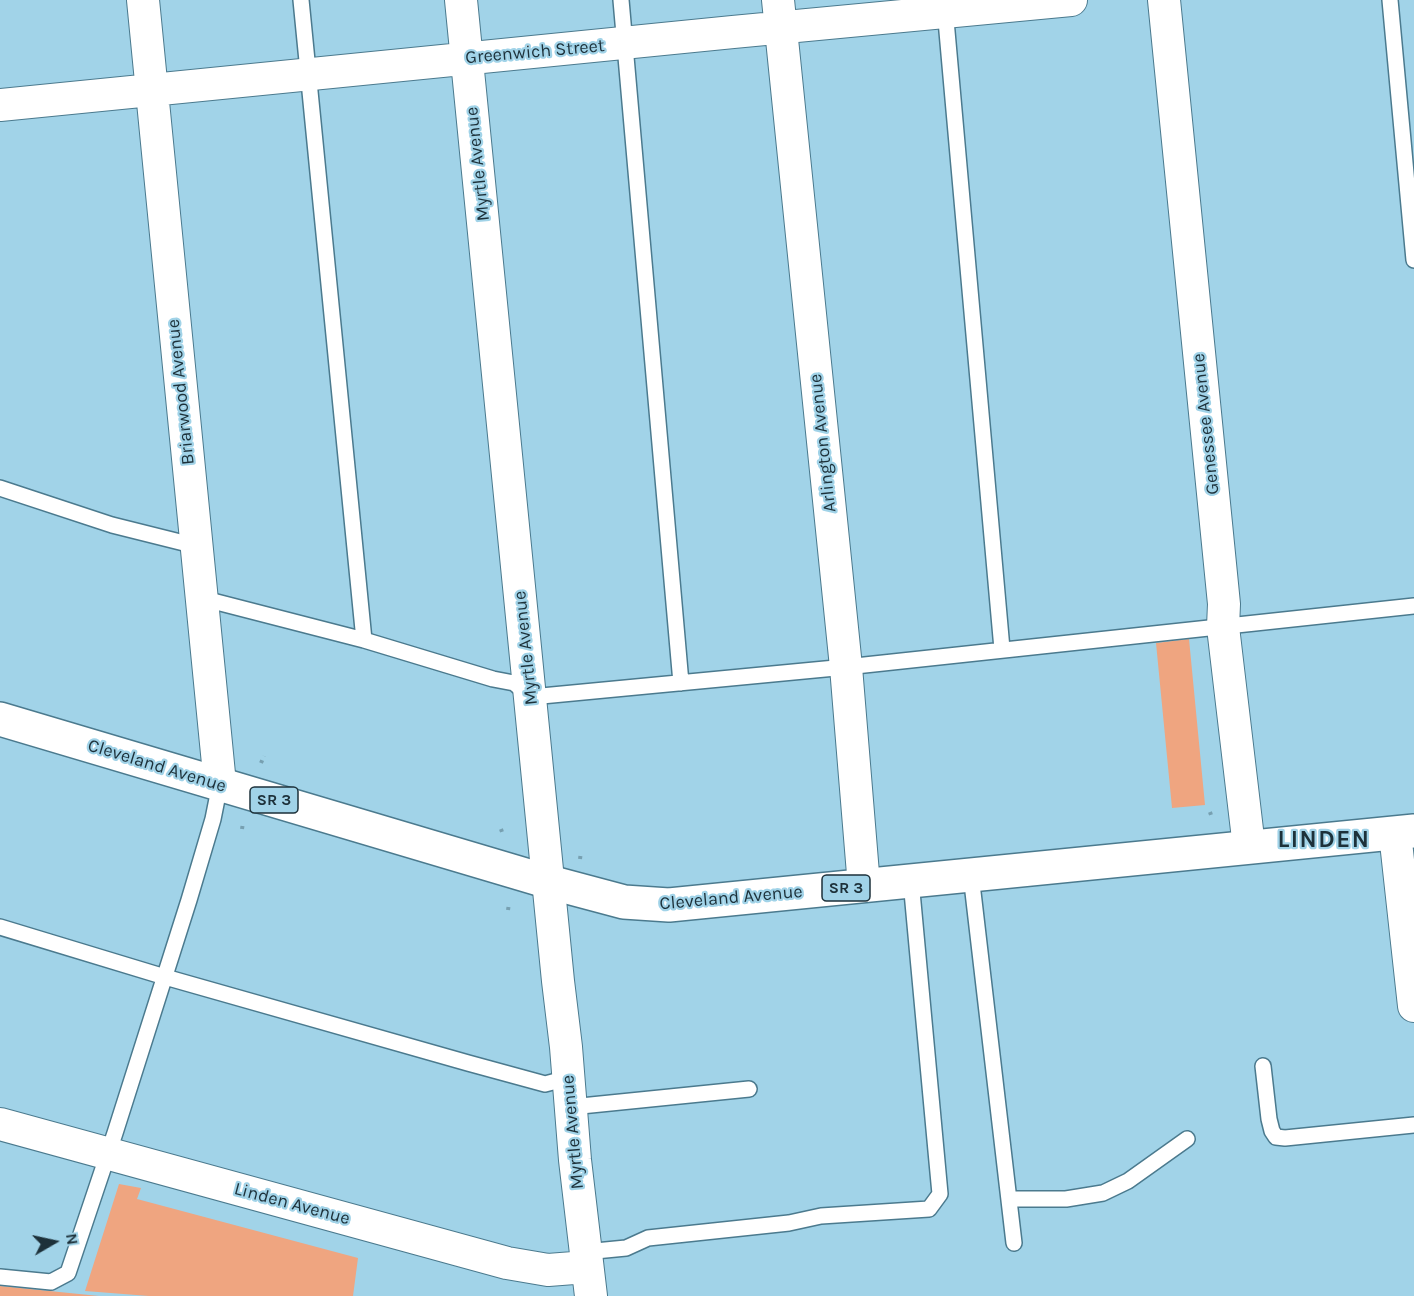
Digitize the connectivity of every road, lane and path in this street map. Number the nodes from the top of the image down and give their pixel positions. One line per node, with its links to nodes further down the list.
1 (143, 0): 13 (street, Briarwood Avenue)
2 (301, 0): 12 (lane)
3 (461, 0): 11 (street, Myrtle Avenue)
4 (621, 0): 10 (lane)
5 (1071, 0): 8 (street, Greenwich Street)
6 (1164, 0): 20 (street, Genessee Avenue)
7 (1390, 0): 15 (lane)
8 (945, 6): 9 (street, Greenwich Street); 22 (lane)
9 (780, 14): 10 (street, Greenwich Street); 23 (street, Arlington Avenue)
10 (625, 44): 11 (street, Greenwich Street); 24 (lane)
11 (467, 58): 12 (street, Greenwich Street); 25 (street, Myrtle Avenue)
12 (308, 75): 13 (street, Greenwich Street); 21 (lane)
13 (152, 89): 14 (street, Greenwich Street); 17 (street, Briarwood Avenue)
14 (0, 105)
15 (1414, 260)
16 (0, 488): 17 (lane)
17 (196, 546): 18 (street, Briarwood Avenue)
18 (201, 598): 21 (lane); 29 (street, Briarwood Avenue)
19 (1414, 606): 20 (lane)
20 (1223, 627): 22 (lane); 37 (street, Genessee Avenue)
21 (364, 640): 25 (lane)
22 (1002, 649): 23 (lane)
23 (846, 667): 24 (lane); 43 (street, Arlington Avenue)
24 (681, 683): 25 (lane)
25 (531, 697): 42 (street, Myrtle Avenue)
26 (0, 719): 29 (main road, Cleveland Avenue / SR 3)
27 (264, 756): 28 (path)
28 (261, 763)
29 (220, 784): 42 (main road, Cleveland Avenue / SR 3); 47 (lane)
30 (1210, 812): 31 (path)
31 (1212, 818)
32 (243, 823): 33 (path)
33 (242, 829)
34 (501, 829): 36 (path)
35 (1405, 832): 37 (main road, Cleveland Avenue / SR 3); 48 (street)
36 (502, 835)
37 (1249, 847): 40 (main road, Cleveland Avenue / SR 3)
38 (581, 852): 39 (path)
39 (580, 859)
40 (971, 875): 41 (main road, Cleveland Avenue / SR 3); 56 (lane)
41 (911, 881): 43 (main road, Cleveland Avenue / SR 3); 58 (lane)
42 (549, 882): 43 (main road, Cleveland Avenue / SR 3); 51 (street, Myrtle Avenue)
43 (864, 886)
44 (509, 904): 45 (path)
45 (508, 910)
46 (0, 927): 47 (lane)
47 (165, 977): 51 (lane); 55 (lane)
48 (1414, 1006)
49 (1263, 1066): 53 (lane)
50 (749, 1089): 51 (lane)
51 (569, 1093): 58 (street, Myrtle Avenue)
52 (0, 1124): 55 (street, Linden Avenue)
53 (1414, 1125)
54 (1187, 1139): 56 (lane)
55 (108, 1154): 58 (street, Linden Avenue); 59 (lane)
56 (1009, 1200): 57 (lane)
57 (1014, 1243)
58 (588, 1272)
59 (0, 1277)

